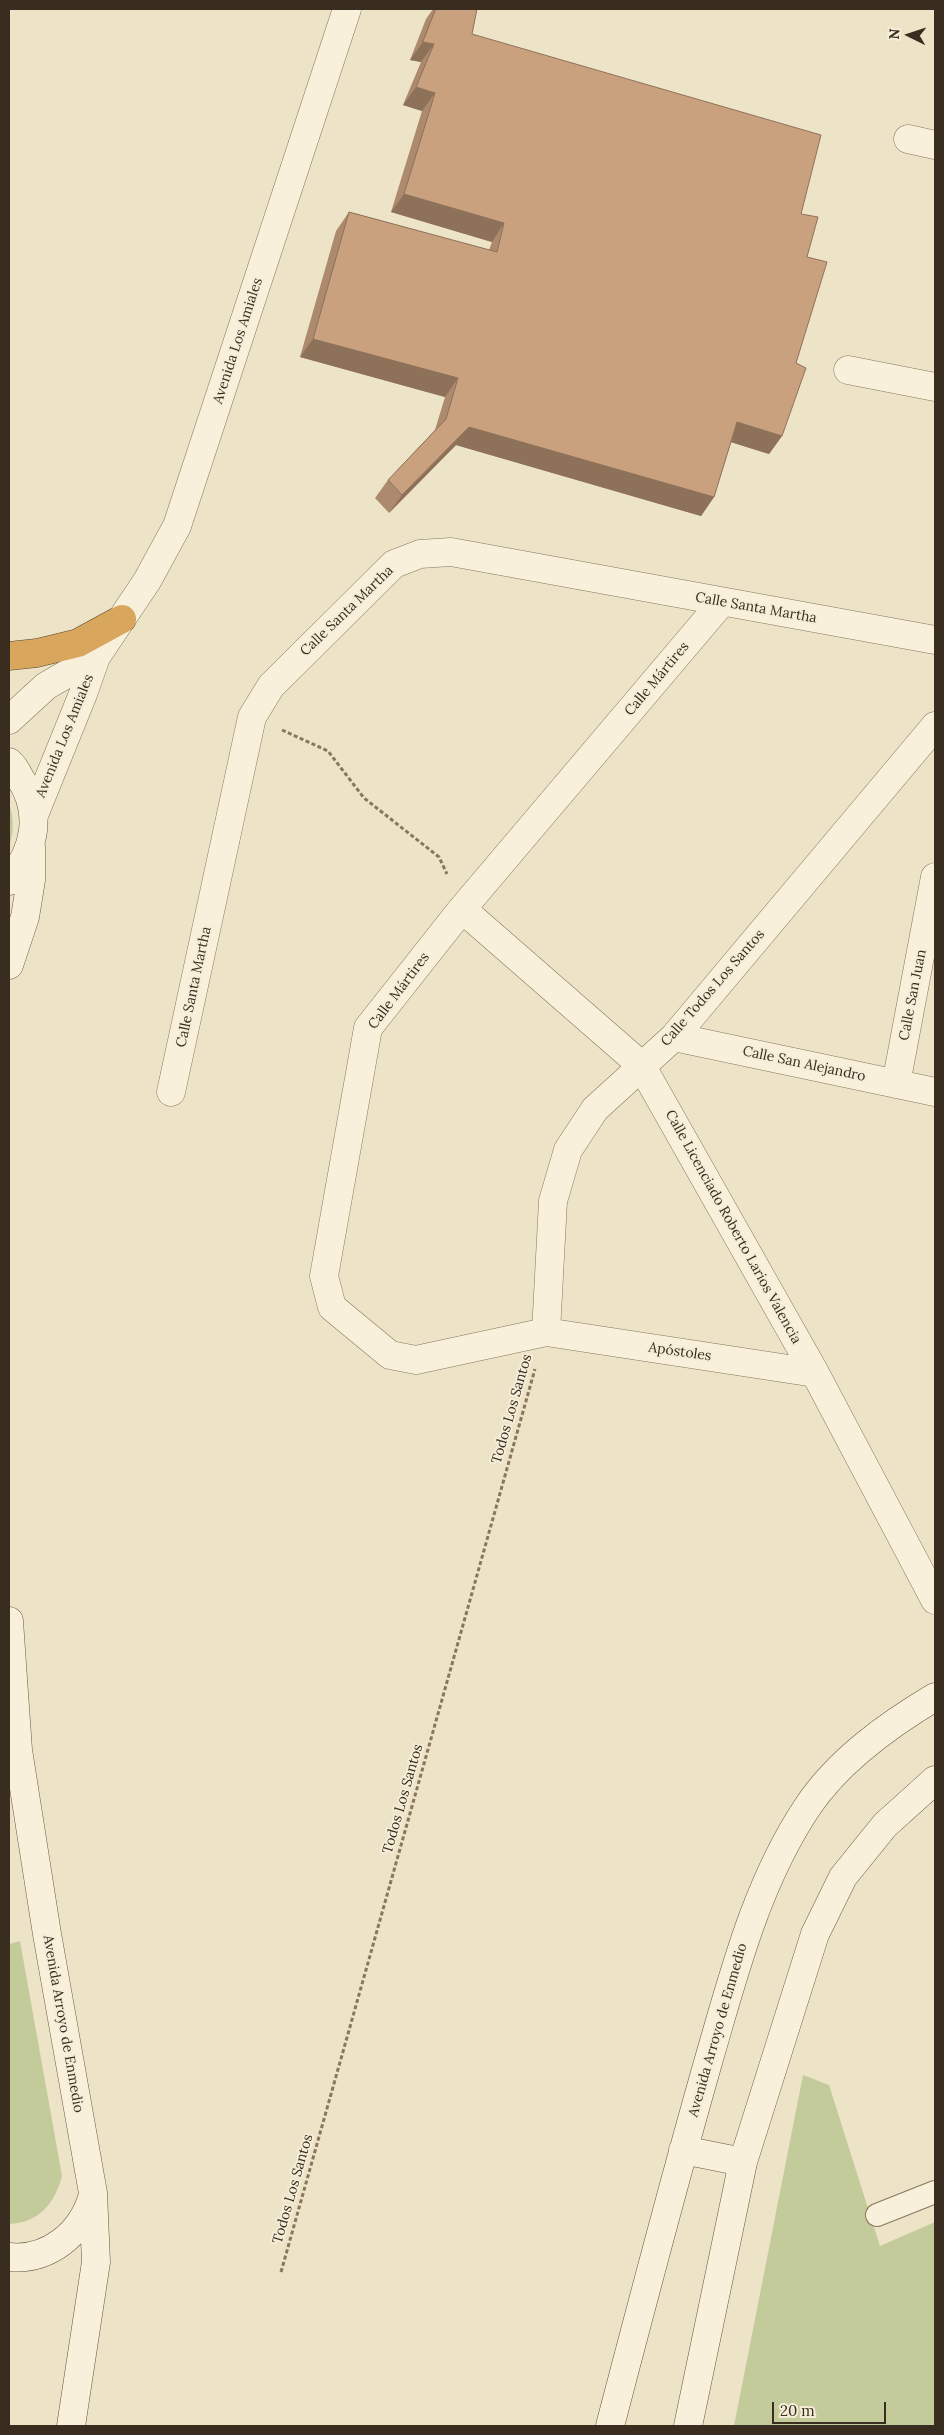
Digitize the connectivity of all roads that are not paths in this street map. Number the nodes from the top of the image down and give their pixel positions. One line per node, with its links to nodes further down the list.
1 (347, 9): 7 (street, Avenida Los Amiales)
2 (908, 139): 3 (street)
3 (935, 145)
4 (848, 370): 5 (street)
5 (935, 387)
6 (722, 602): 8 (street, Calle Santa Martha); 18 (street, Calle Mártires); 23 (street, Calle Santa Martha)
7 (122, 619): 9 (highway); 10 (street, Avenida Los Amiales)
8 (935, 640)
9 (9, 656)
10 (96, 657): 11 (street, Avenida Los Amiales); 14 (street, Avenida Los Amiales)
11 (9, 720)
12 (935, 726): 20 (street, Calle Todos Los Santos)
13 (9, 762): 14 (street)
14 (34, 815): 15 (street)
15 (31, 843): 17 (street); 19 (street)
16 (935, 877): 22 (street, Calle San Juan)
17 (9, 881)
18 (462, 909): 21 (street, Calle Licenciado Roberto Larios Valencia); 25 (street, Calle Mártires)
19 (9, 965)
20 (674, 1037): 21 (street, Calle Todos Los Santos); 22 (street, Calle San Alejandro)
21 (641, 1065): 25 (street, Calle Todos Los Santos); 26 (street, Calle Licenciado Roberto Larios Valencia)
22 (896, 1084): 24 (street, Calle San Alejandro)
23 (171, 1092)
24 (935, 1092)
25 (546, 1332): 26 (street, Apóstoles)
26 (815, 1373): 27 (street, Calle Licenciado Roberto Larios Valencia)
27 (935, 1600)
28 (9, 1621): 34 (street, Avenida Arroyo de Enmedio)
29 (935, 1697): 31 (street, Avenida Arroyo de Enmedio)
30 (935, 1780): 32 (street)
31 (683, 2150): 32 (street); 38 (street, Avenida Arroyo de Enmedio)
32 (743, 2162): 39 (street)
33 (935, 2192): 35 (lane)
34 (93, 2193): 36 (street); 37 (street, Avenida Arroyo de Enmedio)
35 (877, 2215)
36 (9, 2257)
37 (71, 2426)
38 (610, 2426)
39 (688, 2426)

